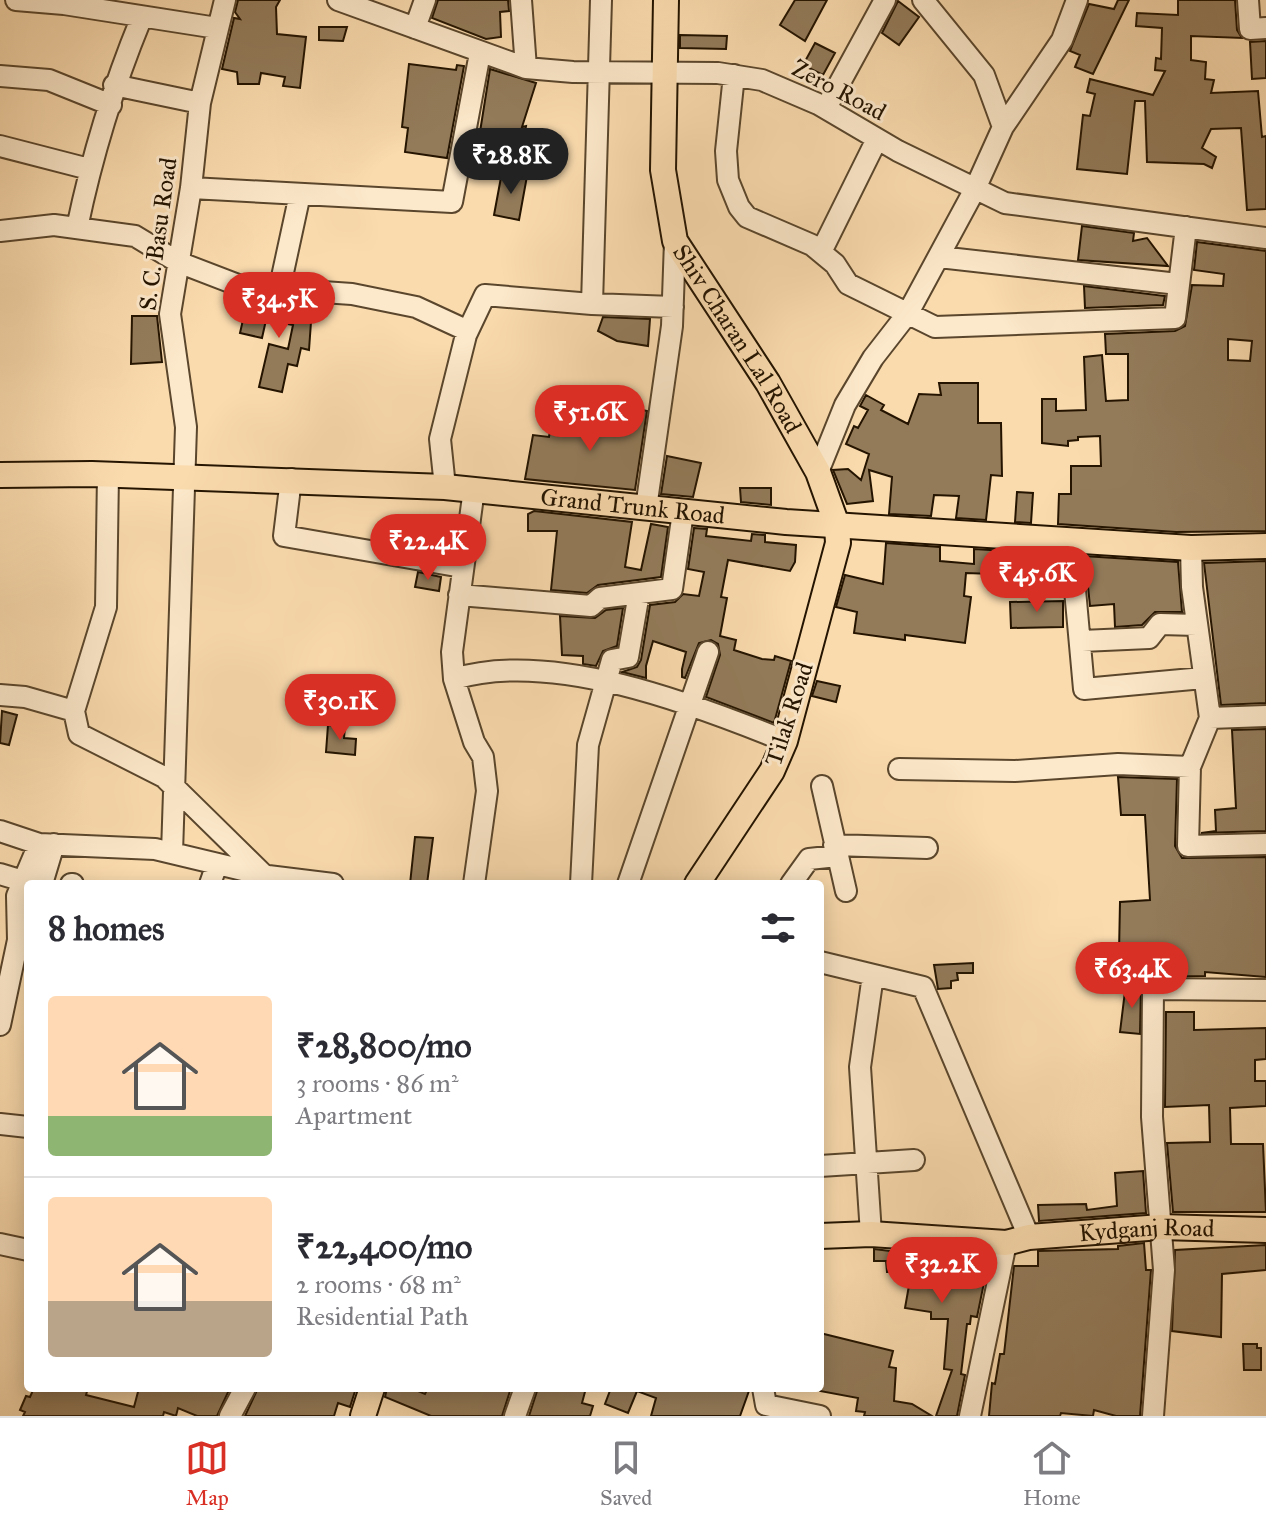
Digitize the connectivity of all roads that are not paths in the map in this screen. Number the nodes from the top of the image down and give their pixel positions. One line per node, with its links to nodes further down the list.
1 (16, 0): 12 (street)
2 (225, 0): 13 (street, S. C. Basu Road)
3 (425, 0): 14 (street)
4 (521, 0): 17 (street)
5 (601, 0): 19 (street)
6 (666, 0): 18 (main road, Shiv Charan Lal Road)
7 (885, 0): 24 (street)
8 (923, 0): 25 (street)
9 (1077, 0): 25 (street)
10 (1248, 0): 15 (street)
11 (342, 1): 14 (street, Zero Road)
12 (141, 19): 13 (street); 22 (street)
13 (217, 28): 23 (street, S. C. Basu Road)
14 (415, 28): 16 (street, Zero Road)
15 (1266, 28)
16 (480, 53): 17 (street, Zero Road); 31 (street)
17 (526, 68): 19 (street, Zero Road)
18 (665, 71): 19 (street, Zero Road); 20 (street, Zero Road); 36 (main road, Shiv Charan Lal Road)
19 (599, 72): 42 (street)
20 (734, 75): 24 (street, Zero Road); 37 (street)
21 (0, 76): 22 (street)
22 (112, 95): 23 (street); 28 (street)
23 (200, 103): 29 (street, S. C. Basu Road)
24 (826, 108): 26 (street, Zero Road)
25 (1003, 127): 30 (street)
26 (877, 139): 30 (street, Zero Road); 37 (street)
27 (0, 146): 28 (street)
28 (89, 169): 33 (street)
29 (191, 188): 31 (street); 39 (street, S. C. Basu Road)
30 (975, 189): 32 (street, Zero Road); 38 (street)
31 (300, 194): 41 (street)
32 (1186, 227): 35 (street, Zero Road); 40 (street)
33 (77, 228): 34 (street); 39 (street)
34 (0, 231)
35 (1266, 235)
36 (675, 241): 43 (street); 46 (main road, Shiv Charan Lal Road)
37 (821, 252): 44 (street)
38 (939, 257): 40 (street); 44 (street)
39 (178, 262): 41 (street); 49 (street, S. C. Basu Road)
40 (1178, 284): 44 (street)
41 (279, 289): 45 (street)
42 (592, 304): 43 (street); 45 (street)
43 (673, 307): 53 (street)
44 (908, 313): 46 (street)
45 (468, 331): 51 (street)
46 (818, 472): 55 (main road, Shiv Charan Lal Road)
47 (108, 474): 48 (main road, Grand Trunk Road); 49 (main road, Grand Trunk Road); 70 (street)
48 (0, 475)
49 (184, 476): 50 (main road, Grand Trunk Road); 77 (street, S. C. Basu Road)
50 (291, 479): 51 (main road, Grand Trunk Road); 58 (street)
51 (445, 487): 52 (main road, Grand Trunk Road)
52 (474, 489): 53 (main road, Grand Trunk Road); 58 (street)
53 (646, 508): 54 (main road, Grand Trunk Road)
54 (683, 512): 55 (main road, Grand Trunk Road); 60 (street)
55 (837, 525): 57 (main road, Grand Trunk Road); 73 (main road, Tilak Road)
56 (1266, 546): 57 (main road, Grand Trunk Road)
57 (1191, 548): 62 (street)
58 (462, 567): 61 (street)
59 (1074, 579): 63 (street)
60 (639, 593): 61 (street); 67 (street)
61 (459, 595): 66 (street)
62 (1197, 625): 63 (street); 65 (street)
63 (1082, 641): 65 (street)
64 (708, 652): 69 (street)
65 (1203, 678): 72 (street)
66 (454, 679): 67 (street); 89 (street)
67 (604, 681): 69 (street); 90 (street)
68 (0, 695): 70 (street)
69 (688, 705): 73 (street); 91 (street)
70 (74, 711): 77 (street)
71 (1266, 716): 72 (street)
72 (1210, 718): 74 (street)
73 (785, 741): 92 (main road, Tilak Road)
74 (1190, 767): 75 (street); 80 (street)
75 (899, 769)
76 (822, 786): 82 (street)
77 (176, 789): 83 (street, S. C. Basu Road); 88 (street)
78 (0, 831): 79 (street)
79 (46, 844): 83 (street); 86 (street)
80 (1266, 844)
81 (927, 848): 82 (street)
82 (835, 850): 93 (street); 96 (street)
83 (172, 853): 84 (street)
84 (217, 864): 87 (street); 88 (street)
85 (0, 874): 94 (street)
86 (34, 880)
87 (211, 880)
88 (271, 880)
89 (475, 880)
90 (581, 880)
91 (629, 880)
92 (700, 880)
93 (794, 880)
94 (24, 881)
95 (24, 890): 97 (street)
96 (846, 891)
97 (13, 962): 101 (street)
98 (824, 963): 99 (street)
99 (873, 975): 105 (street); 111 (street)
100 (1266, 990): 107 (street)
101 (0, 1025)
102 (0, 1124): 103 (street)
103 (24, 1127)
104 (914, 1160): 105 (street)
105 (868, 1164): 106 (street); 109 (street)
106 (824, 1166)
107 (1161, 1227): 108 (main road, Kydganj Road); 111 (main road, Kydganj Road); 123 (street)
108 (1266, 1230)
109 (871, 1234): 110 (main road, Kydganj Road); 111 (main road, Kydganj Road)
110 (824, 1236)
111 (1017, 1240): 122 (street)
112 (0, 1244): 113 (street)
113 (24, 1249)
114 (243, 1392): 118 (street)
115 (371, 1392): 119 (main road)
116 (524, 1392): 120 (street)
117 (765, 1403): 121 (street)
118 (230, 1416)
119 (363, 1416)
120 (515, 1416)
121 (820, 1416)
122 (970, 1416)
123 (1153, 1416)

